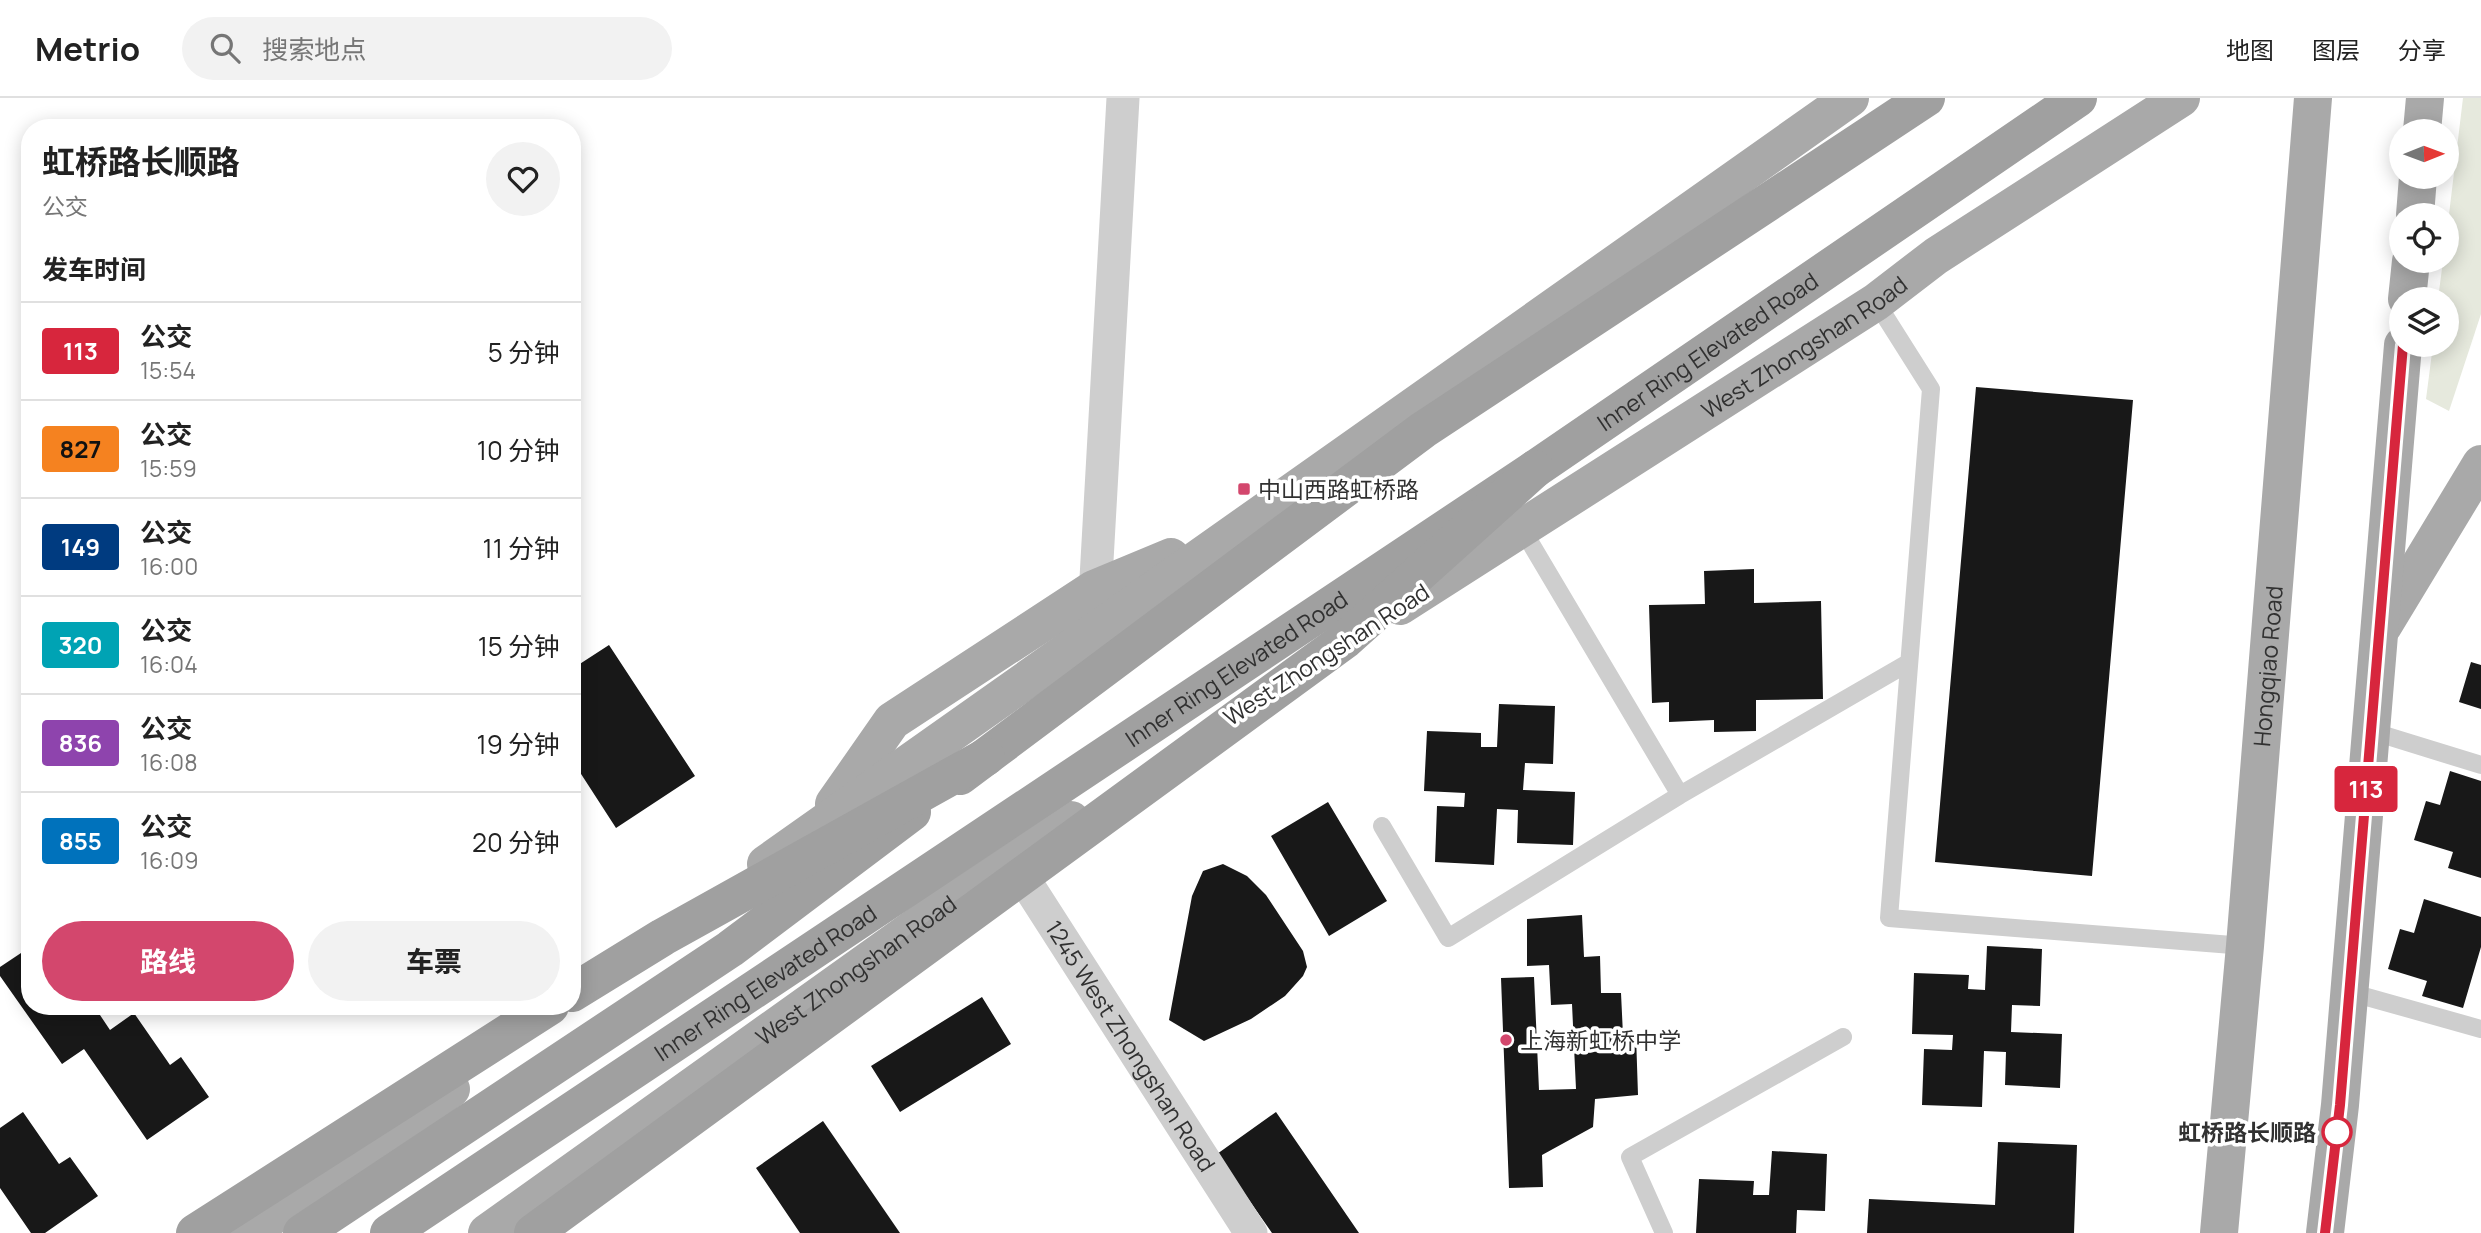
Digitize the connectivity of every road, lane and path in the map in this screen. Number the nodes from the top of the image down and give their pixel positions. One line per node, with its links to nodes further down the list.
1 (1123, 98): 16 (street)
2 (1850, 98): 15 (main road)
3 (1926, 98): 21 (highway, Inner Ring Elevated Road)
4 (2078, 98): 13 (highway, Inner Ring Elevated Road)
5 (2181, 98): 10 (main road, West Zhongshan Road)
6 (2283, 98): 8 (main road)
7 (2425, 98): 9 (main road)
8 (2312, 112): 27 (main road, Hongqiao Road)
9 (2423, 119)
10 (1876, 302): 14 (main road, West Zhongshan Road); 19 (lane)
11 (2402, 357): 18 (main road)
12 (2481, 464): 18 (main road)
13 (1535, 469): 35 (highway, bridge); 39 (highway, Inner Ring Elevated Road, bridge)
14 (1521, 527): 23 (lane); 26 (main road, West Zhongshan Road)
15 (1238, 529): 16 (main road); 17 (main road)
16 (1094, 589): 17 (street); 25 (main road)
17 (1094, 630): 25 (main road)
18 (2378, 633): 20 (main road)
19 (1908, 663): 23 (lane); 27 (lane)
20 (2371, 731): 22 (lane); 29 (main road)
21 (986, 757): 28 (highway, bridge); 38 (highway, Inner Ring Elevated Road, bridge)
22 (2481, 765)
23 (1680, 795): 24 (lane)
24 (1382, 826)
25 (818, 827): 30 (main road)
26 (1011, 859): 35 (main road, West Zhongshan Road); 41 (street, 1245 West Zhongshan Road)
27 (2245, 946): 43 (main road, Hongqiao Road)
28 (581, 987)
29 (2349, 992): 33 (lane); 44 (main road)
30 (581, 996)
31 (537, 1015): 36 (highway)
32 (554, 1015): 37 (main road)
33 (2481, 1029)
34 (1843, 1037): 42 (lane)
35 (534, 1224): 40 (main road, West Zhongshan Road)
36 (195, 1233)
37 (249, 1233)
38 (302, 1233)
39 (389, 1233)
40 (487, 1233)
41 (1251, 1233)
42 (1664, 1233)
43 (2219, 1233)
44 (2325, 1233)

